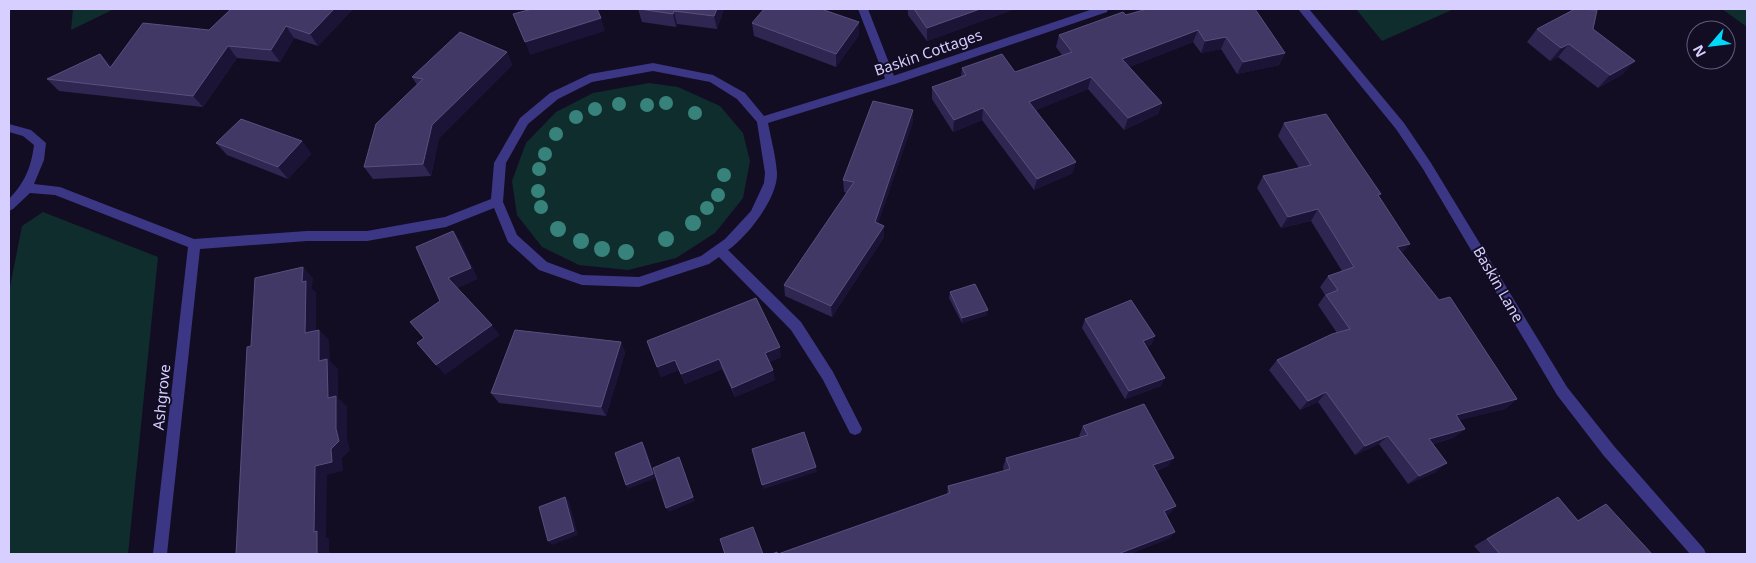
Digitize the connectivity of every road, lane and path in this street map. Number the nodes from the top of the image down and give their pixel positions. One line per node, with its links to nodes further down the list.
1 (863, 9): 4 (street)
2 (1103, 9): 4 (street, Baskin Cottages)
3 (1303, 9): 14 (street, Baskin Lane)
4 (892, 81): 5 (street, Baskin Cottages)
5 (762, 121): 8 (street); 11 (street)
6 (9, 128): 7 (street)
7 (27, 188): 9 (street); 10 (street)
8 (496, 202): 10 (street); 11 (street)
9 (9, 206)
10 (194, 244): 13 (street, Ashgrove)
11 (720, 250): 12 (street)
12 (855, 429)
13 (160, 554)
14 (1699, 554)

